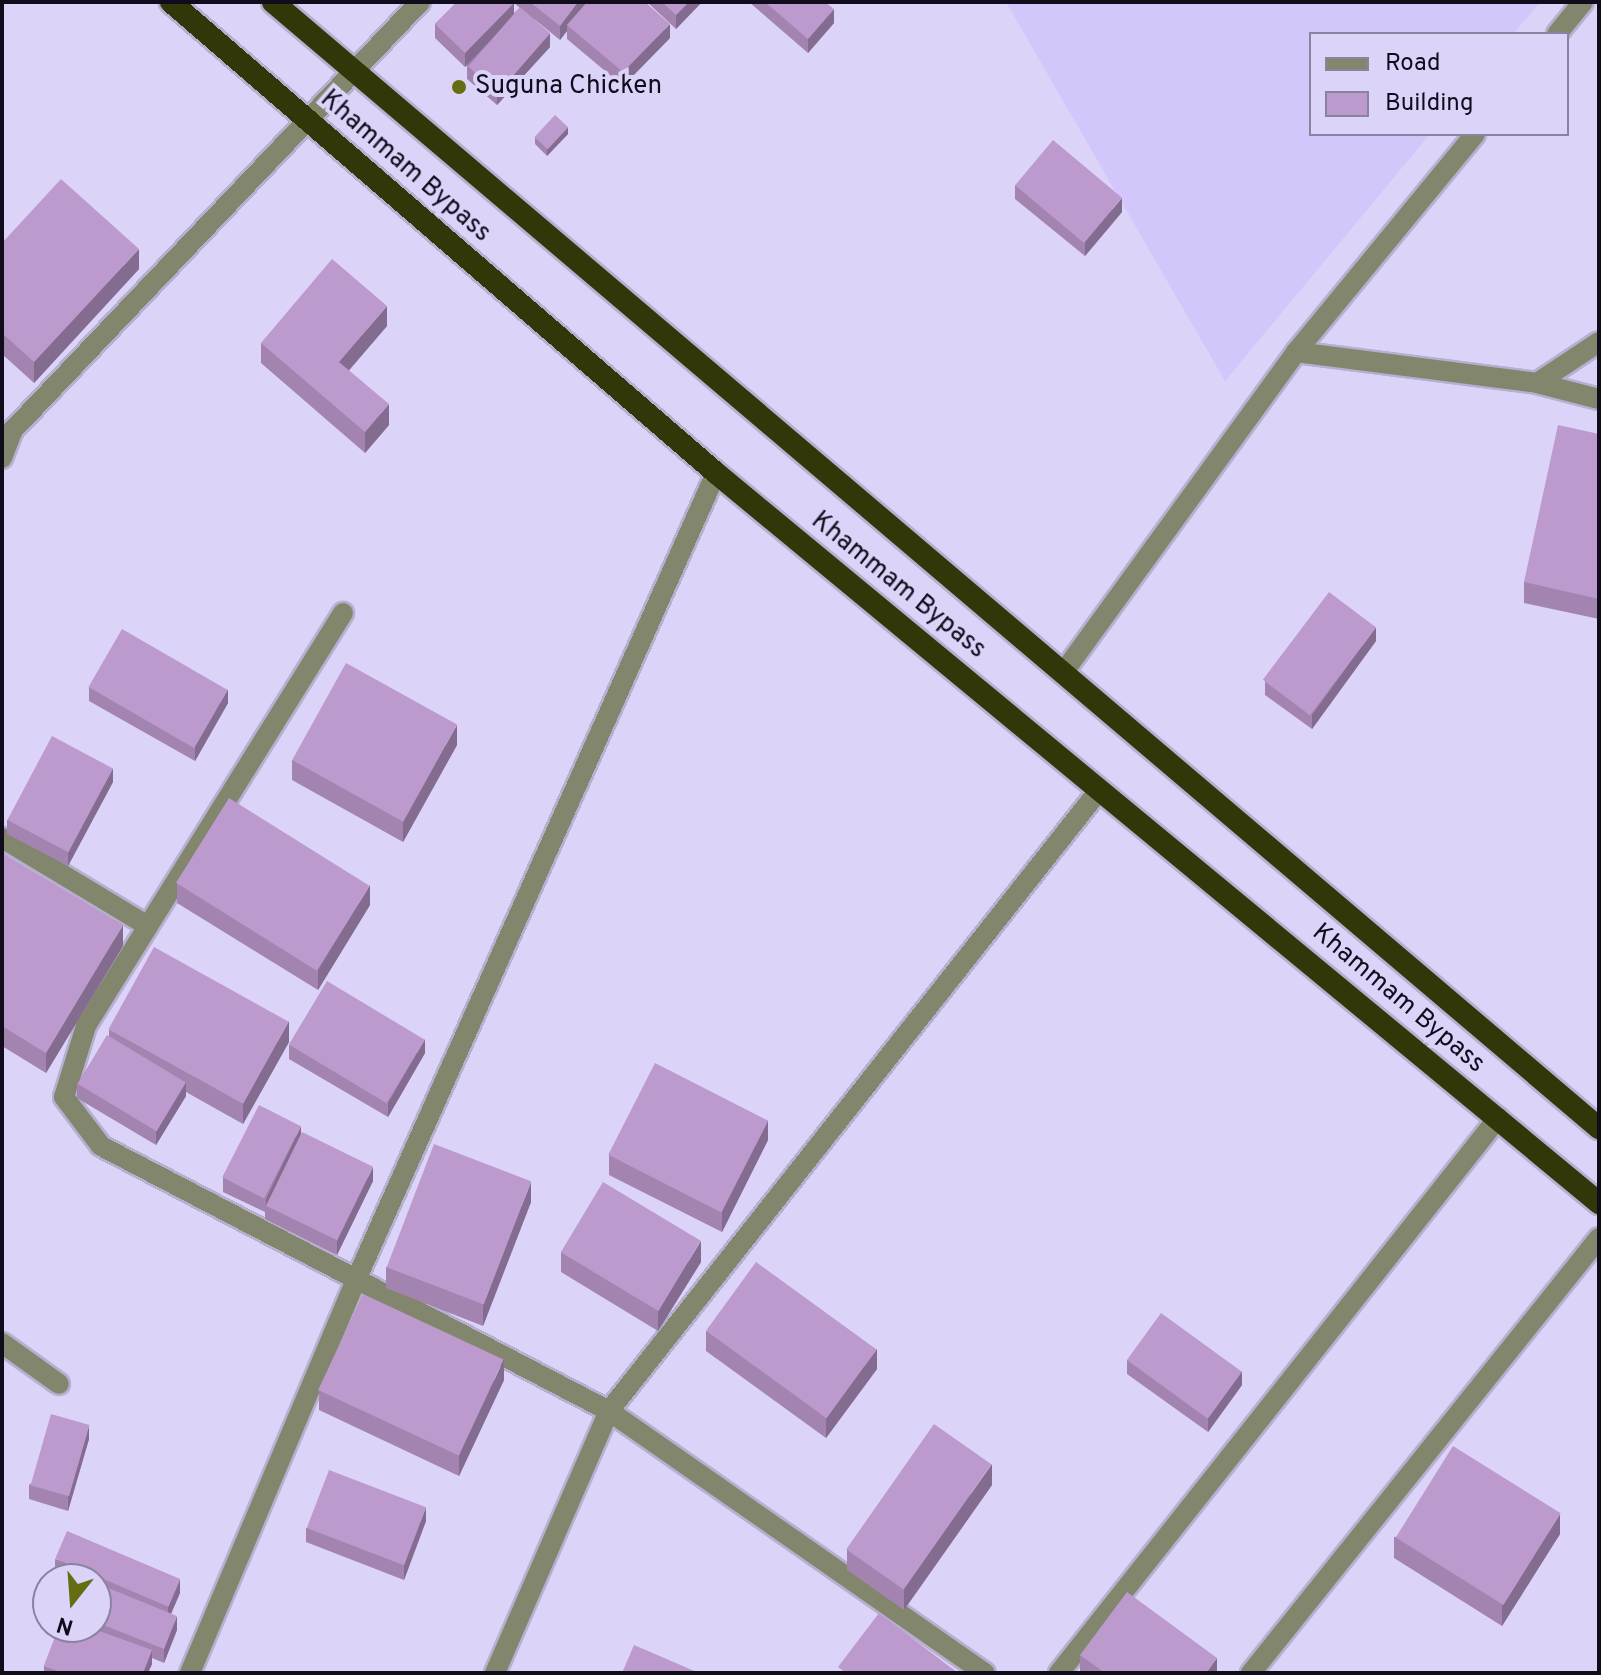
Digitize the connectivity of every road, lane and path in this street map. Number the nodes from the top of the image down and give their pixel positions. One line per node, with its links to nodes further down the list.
1 (171, 2): 7 (highway, Khammam Bypass)
2 (273, 2): 6 (highway, Khammam Bypass)
3 (420, 2): 6 (street)
4 (1583, 2): 5 (street)
5 (1559, 32)
6 (353, 70): 7 (street); 17 (highway, Khammam Bypass)
7 (306, 118): 13 (street); 15 (highway, Khammam Bypass)
8 (1473, 136): 10 (street)
9 (1599, 342): 11 (street)
10 (1296, 352): 11 (street); 17 (street)
11 (1537, 383): 12 (street)
12 (1599, 399)
13 (7, 424): 14 (street)
14 (2, 458)
15 (716, 473): 18 (highway, Khammam Bypass); 25 (street)
16 (343, 613): 20 (street)
17 (1063, 673): 22 (highway, Khammam Bypass)
18 (1100, 789): 21 (highway, Khammam Bypass); 28 (street)
19 (2, 838): 20 (street)
20 (148, 926): 25 (street)
21 (1498, 1118): 23 (highway, Khammam Bypass); 32 (street)
22 (1599, 1128)
23 (1599, 1203)
24 (1599, 1238): 33 (street)
25 (356, 1280): 28 (street); 29 (street)
26 (2, 1343): 27 (street)
27 (59, 1384)
28 (609, 1411): 30 (street); 31 (street)
29 (190, 1673)
30 (495, 1673)
31 (985, 1673)
32 (1059, 1673)
33 (1251, 1673)

